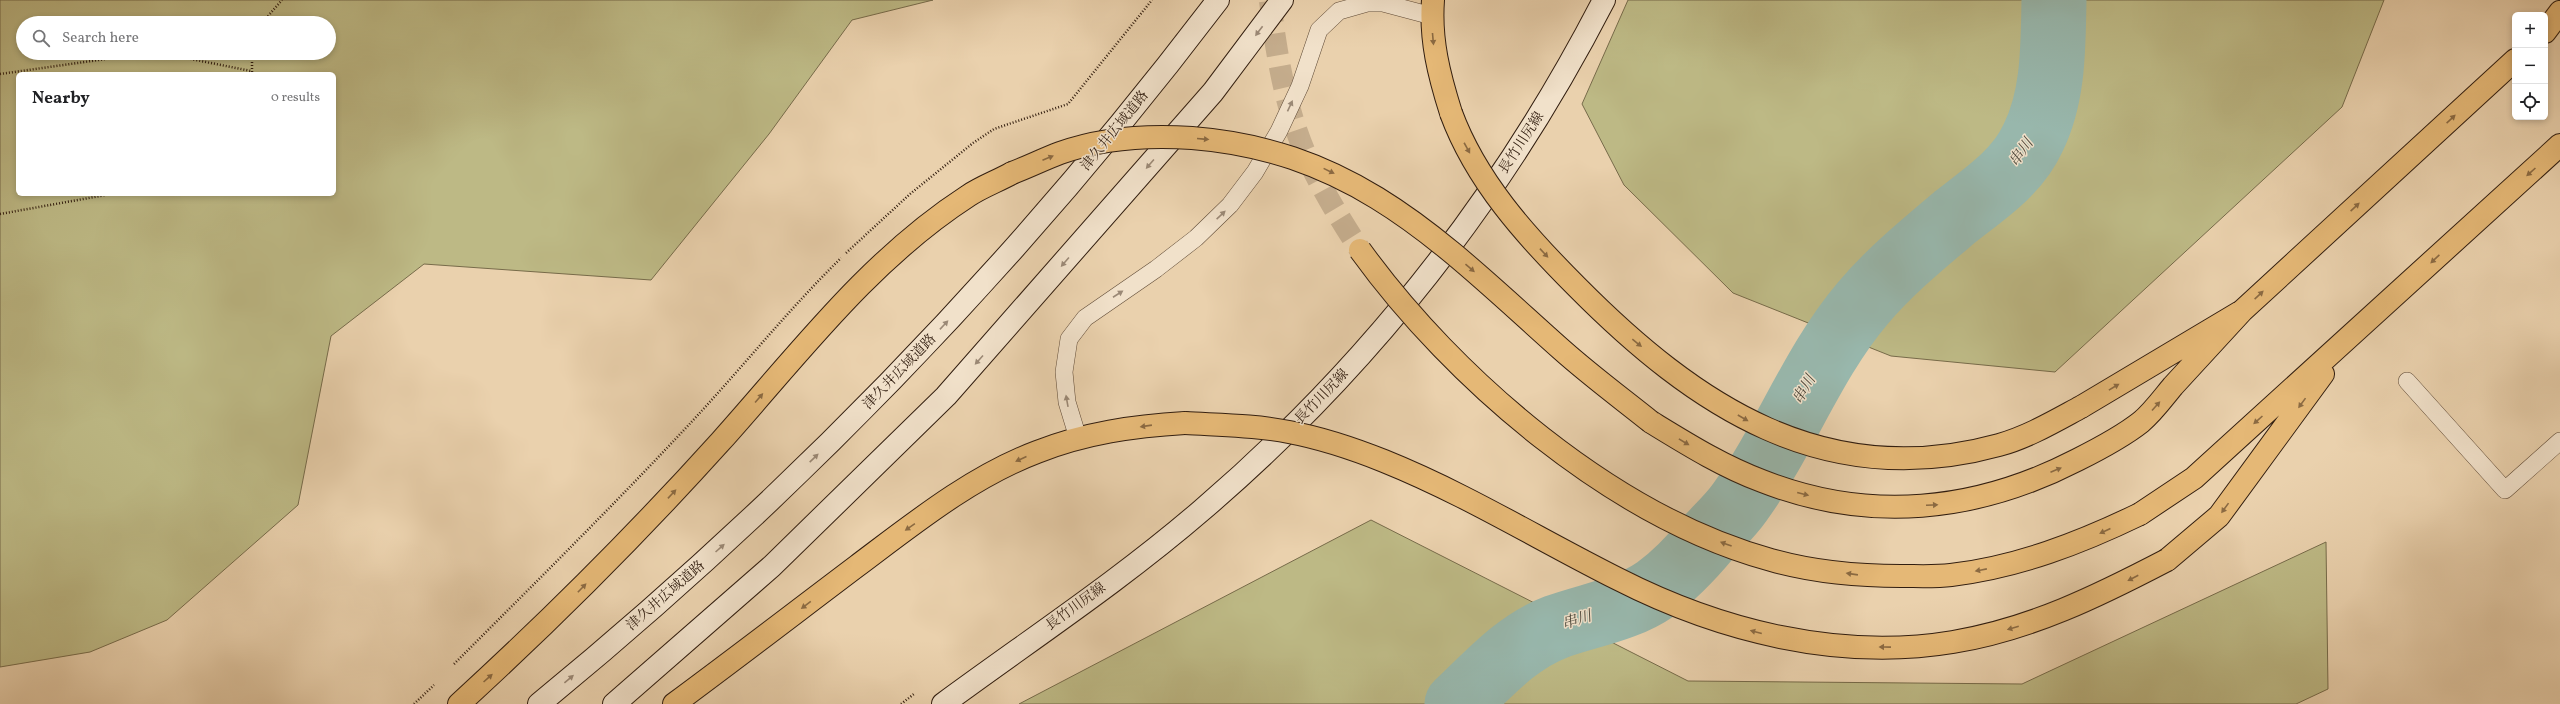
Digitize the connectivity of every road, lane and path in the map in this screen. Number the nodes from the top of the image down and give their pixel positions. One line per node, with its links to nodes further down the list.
1 (282, 0): 7 (path)
2 (1218, 0): 29 (main road, 津久井広域道路, one-way to 2)
3 (1282, 0): 30 (main road, one-way to 30)
4 (1604, 0): 33 (main road, 長竹川尻線)
5 (1432, 8): 22 (highway, one-way to 22, bridge); 25 (lane, one-way to 5)
6 (2560, 12): 9 (highway)
7 (268, 16)
8 (2560, 18): 10 (highway)
9 (2548, 28)
10 (2548, 29)
11 (99, 60): 17 (path)
12 (193, 60): 15 (path)
13 (252, 60): 16 (path)
14 (2512, 63): 22 (highway, one-way to 14)
15 (247, 72)
16 (252, 72)
17 (0, 74)
18 (2560, 145): 23 (highway, one-way to 23)
19 (100, 196): 20 (path)
20 (0, 214)
21 (1360, 250): 23 (highway, one-way to 21, bridge)
22 (2242, 311): 28 (highway, one-way to 22, bridge)
23 (2350, 338): 25 (highway, one-way to 25, bridge)
24 (2407, 381): 26 (lane)
25 (1078, 438): 31 (highway, one-way to 31)
26 (2560, 442)
27 (918, 691): 32 (path)
28 (459, 704)
29 (539, 704)
30 (614, 704)
31 (674, 704)
32 (901, 704)
33 (943, 704)

